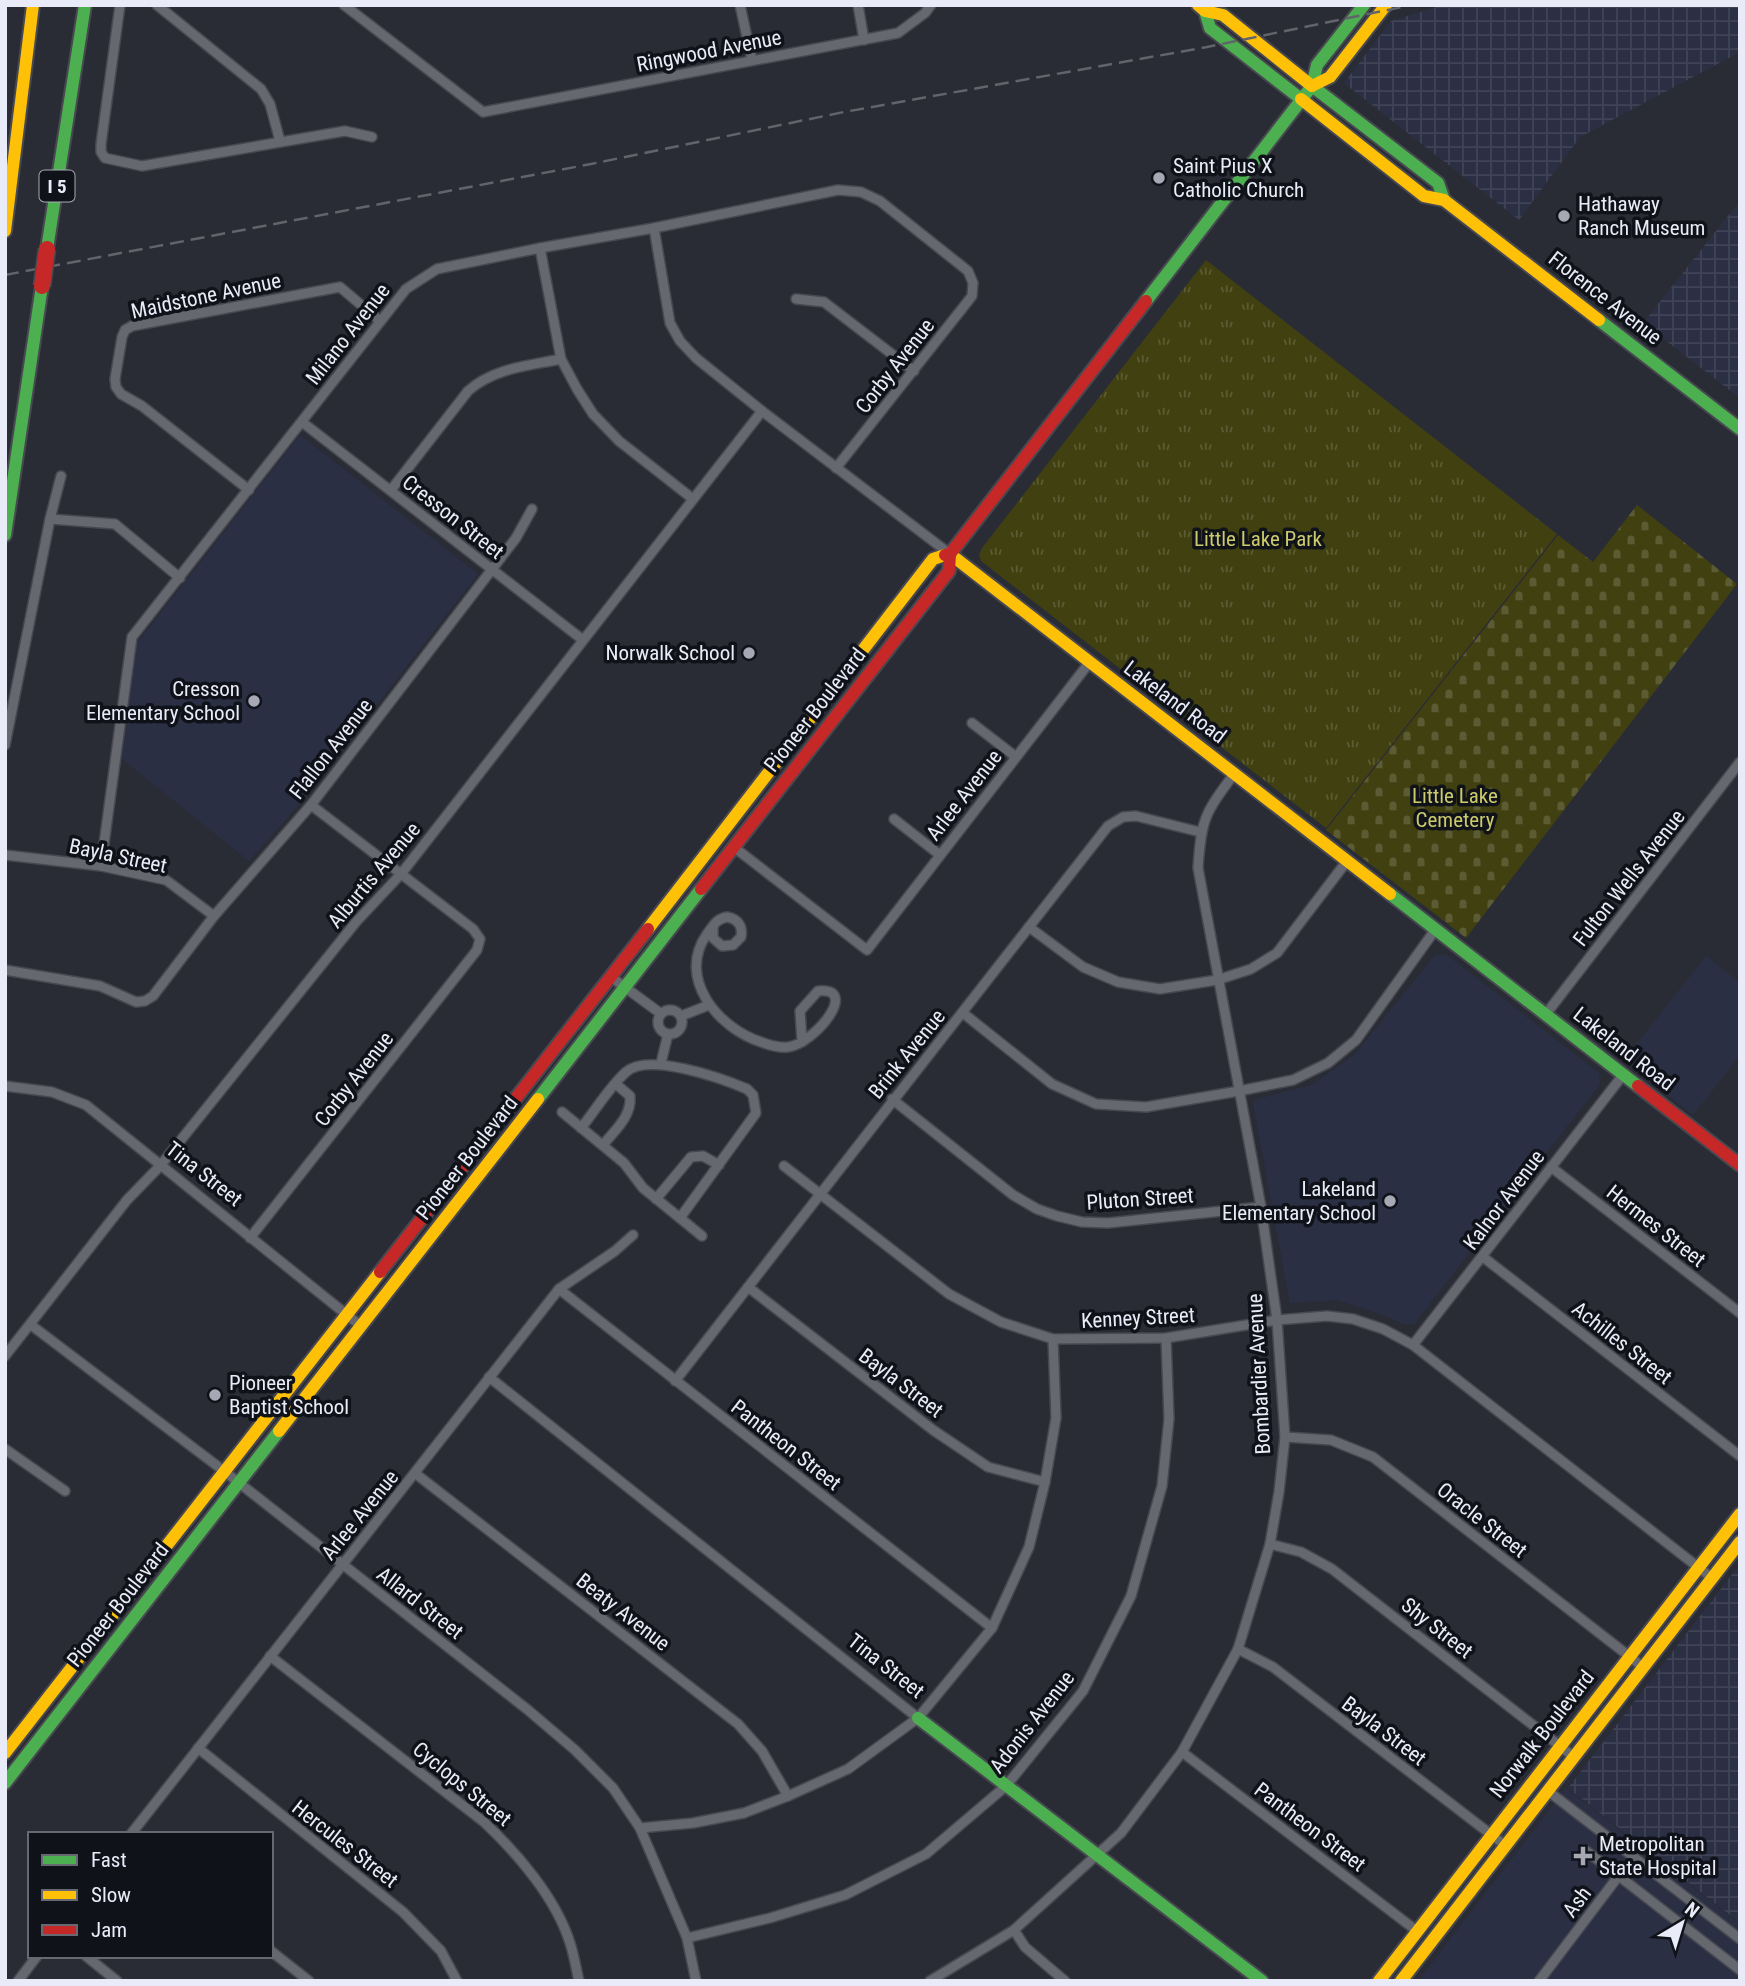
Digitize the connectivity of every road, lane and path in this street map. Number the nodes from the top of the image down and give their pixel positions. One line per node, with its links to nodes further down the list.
1 (33, 5): 20 (main road, I 5)
2 (85, 5): 37 (main road, I 5, bridge)
3 (120, 5): 17 (street)
4 (157, 5): 17 (street)
5 (344, 5): 13 (street, Ringwood Avenue)
6 (740, 5): 13 (street)
7 (858, 5): 12 (street)
8 (930, 5): 12 (street, Ringwood Avenue)
9 (1364, 5): 14 (main road, Pioneer Boulevard)
10 (1386, 5): 14 (main road, Pioneer Boulevard)
11 (1201, 8): 14 (main road, Florence Avenue); 15 (main road, Florence Avenue)
12 (864, 40): 13 (street, Ringwood Avenue)
13 (752, 60)
14 (1312, 86): 15 (main road, Pioneer Boulevard); 18 (main road, Florence Avenue)
15 (1301, 99): 18 (main road, Florence Avenue); 38 (main road, Pioneer Boulevard)
16 (372, 137): 17 (street)
17 (280, 141)
18 (1444, 200): 29 (main road, Florence Avenue)
19 (654, 229): 21 (street, Milano Avenue); 22 (street, Milano Avenue); 27 (street, Lakeland Road)
20 (5, 231)
21 (540, 248): 24 (street, Milano Avenue); 25 (street)
22 (973, 283): 26 (street, Corby Avenue)
23 (796, 299): 26 (street)
24 (380, 321): 28 (street, Milano Avenue); 32 (street, Maidstone Avenue)
25 (561, 359): 33 (street); 34 (street)
26 (914, 371): 30 (street, Corby Avenue)
27 (762, 411): 30 (street, Lakeland Road); 34 (street, Alburtis Avenue)
28 (302, 422): 32 (street, Milano Avenue); 33 (street, Cresson Street)
29 (1740, 429)
30 (836, 468): 38 (street, Lakeland Road)
31 (61, 476): 36 (street)
32 (249, 490): 40 (street, Milano Avenue)
33 (391, 490): 39 (street, Cresson Street)
34 (694, 499): 41 (street, Alburtis Avenue)
35 (532, 509): 39 (street, Flallon Avenue)
36 (50, 519): 40 (street); 44 (street)
37 (5, 535)
38 (950, 554): 42 (main road, Lakeland Road); 51 (main road, Pioneer Boulevard); 62 (main road, Pioneer Boulevard)
39 (491, 568): 41 (street, Cresson Street); 48 (street, Flallon Avenue)
40 (180, 578): 55 (street, Milano Avenue)
41 (583, 640): 56 (street, Alburtis Avenue)
42 (1089, 663): 45 (street, Arlee Avenue); 47 (main road, Lakeland Road)
43 (972, 723): 45 (street)
44 (5, 745)
45 (1016, 757): 53 (street, Arlee Avenue)
46 (1740, 762): 68 (street, Fulton Wells Avenue)
47 (1234, 774): 50 (street, Bombardier Avenue); 54 (main road, Lakeland Road)
48 (311, 805): 56 (street); 57 (street, Flallon Avenue)
49 (894, 819): 53 (street)
50 (1200, 832): 59 (street, Brink Avenue); 63 (street, Bombardier Avenue)
51 (735, 848): 53 (street, Arlee Avenue); 64 (main road, Pioneer Boulevard)
52 (5, 855): 55 (street, Bayla Street)
53 (940, 855)
54 (1347, 861): 60 (main road, Lakeland Road); 63 (street)
55 (101, 866): 57 (street, Bayla Street)
56 (401, 874): 83 (street, Alburtis Avenue); 92 (street, Corby Avenue)
57 (214, 916): 61 (street, Flallon Avenue)
58 (713, 926): 65 (street)
59 (1028, 927): 63 (street); 67 (street, Brink Avenue)
60 (1435, 930): 68 (main road, Lakeland Road); 76 (street)
61 (5, 970)
62 (611, 977): 64 (street); 97 (main road, Pioneer Boulevard)
63 (1217, 979): 76 (street, Bombardier Avenue)
64 (625, 987): 66 (street); 100 (main road, Pioneer Boulevard)
65 (709, 1004): 69 (street); 71 (street)
66 (660, 1013): 69 (street); 70 (street)
67 (963, 1013): 76 (street); 77 (street, Brink Avenue)
68 (1546, 1014): 73 (main road, Lakeland Road)
69 (681, 1016): 70 (street)
70 (667, 1034): 72 (street)
71 (802, 1042): 71 (street)
72 (660, 1063): 74 (street); 81 (street)
73 (1623, 1075): 82 (main road, Lakeland Road); 85 (street, Kalnor Avenue)
74 (616, 1084): 79 (street); 80 (street)
75 (5, 1086): 83 (street, Tina Street)
76 (1239, 1091): 88 (street, Bombardier Avenue)
77 (892, 1099): 86 (street, Brink Avenue); 88 (street, Pluton Street)
78 (562, 1112): 79 (street)
79 (582, 1128): 80 (street)
80 (603, 1145): 87 (street)
81 (719, 1165): 87 (street); 89 (street)
82 (1740, 1165)
83 (160, 1166): 92 (street, Tina Street); 99 (street, Alburtis Avenue)
84 (785, 1166): 86 (street, Kenney Street)
85 (1551, 1167): 93 (street, Kalnor Avenue); 96 (street, Hermes Street)
86 (819, 1194): 94 (street, Brink Avenue); 102 (street, Kenney Street)
87 (656, 1199): 89 (street)
88 (1261, 1207): 98 (street, Bombardier Avenue)
89 (680, 1218): 91 (street)
90 (632, 1235): 95 (street, Arlee Avenue)
91 (702, 1236)
92 (250, 1238): 97 (street, Tina Street)
93 (1483, 1257): 103 (street, Kalnor Avenue); 109 (street, Achilles Street)
94 (748, 1287): 106 (street, Brink Avenue); 112 (street, Bayla Street)
95 (559, 1289): 105 (street, Arlee Avenue); 106 (street, Pantheon Street)
96 (1740, 1313)
97 (346, 1315): 100 (street, Tina Street); 110 (main road, Pioneer Boulevard)
98 (1278, 1320): 101 (street, Kenney Street); 103 (street, Kenney Street); 107 (street, Bombardier Avenue)
99 (31, 1325): 104 (street, Alburtis Avenue); 110 (street, Allard Street)
100 (362, 1327): 113 (main road, Pioneer Boulevard)
101 (1166, 1338): 102 (street, Kenney Street); 133 (street, Adonis Avenue)
102 (1053, 1339): 112 (street)
103 (1413, 1345): 119 (street, Kenney Street)
104 (5, 1356)
105 (489, 1377): 111 (street, Arlee Avenue); 126 (street, Tina Street)
106 (675, 1381): 121 (street, Pantheon Street)
107 (1285, 1437): 117 (street, Bombardier Avenue); 124 (street, Oracle Street)
108 (5, 1449): 114 (street)
109 (1740, 1456)
110 (224, 1471): 113 (street, Allard Street); 130 (main road, Pioneer Boulevard)
111 (416, 1474): 118 (street, Arlee Avenue); 135 (street, Beaty Avenue)
112 (1045, 1482): 121 (street)
113 (239, 1484): 118 (street, Allard Street); 132 (main road, Pioneer Boulevard)
114 (65, 1491)
115 (1740, 1514): 119 (main road, Norwalk Boulevard)
116 (1740, 1542): 120 (main road, Norwalk Boulevard)
117 (1270, 1544): 122 (street, Bombardier Avenue); 127 (street, Shy Street)
118 (342, 1565): 123 (street, Arlee Avenue); 136 (street, Allard Street)
119 (1699, 1568): 120 (street, Kenney Street); 124 (main road, Norwalk Boulevard)
120 (1712, 1578): 125 (main road, Norwalk Boulevard)
121 (992, 1628): 126 (street)
122 (1238, 1649): 129 (street, Bombardier Avenue); 138 (street, Bayla Street)
123 (270, 1656): 128 (street, Arlee Avenue); 155 (street, Cyclops Street)
124 (1629, 1657): 125 (street, Oracle Street); 127 (main road, Norwalk Boulevard)
125 (1643, 1667): 131 (main road, Norwalk Boulevard)
126 (918, 1718): 133 (main road, Tina Street); 135 (street)
127 (1560, 1746): 131 (street, Shy Street); 138 (main road, Norwalk Boulevard)
128 (198, 1748): 137 (street, Arlee Avenue); 154 (street, Hercules Street)
129 (1182, 1752): 141 (street, Bombardier Avenue); 144 (street, Pantheon Street)
130 (5, 1753)
131 (1574, 1757): 134 (main road, Norwalk Boulevard)
132 (5, 1783)
133 (1006, 1786): 141 (main road, Tina Street); 145 (street, Adonis Avenue)
134 (1548, 1791): 139 (main road, Norwalk Boulevard); 146 (street)
135 (789, 1796): 136 (street)
136 (640, 1828): 145 (street, Allard Street)
137 (133, 1832)
138 (1492, 1835): 139 (street, Bayla Street); 144 (main road, Norwalk Boulevard)
139 (1506, 1846): 161 (main road, Norwalk Boulevard)
140 (1586, 1850): 142 (street, Ash)
141 (1097, 1857): 143 (street, Bombardier Avenue); 159 (main road, Tina Street)
142 (1615, 1874): 150 (street); 162 (street, Ash)
143 (1014, 1930): 157 (street, Bombardier Avenue); 158 (street)
144 (1417, 1931): 160 (main road, Norwalk Boulevard)
145 (687, 1938): 156 (street, Allard Street)
146 (1740, 1939)
147 (273, 1953): 153 (street)
148 (35, 1958): 151 (street)
149 (88, 1958): 152 (street)
150 (1740, 1970)
151 (18, 1981)
152 (117, 1981)
153 (309, 1981)
154 (457, 1981)
155 (579, 1981)
156 (696, 1981)
157 (930, 1981)
158 (1065, 1981)
159 (1262, 1981)
160 (1379, 1981)
161 (1401, 1981)
162 (1539, 1981)

